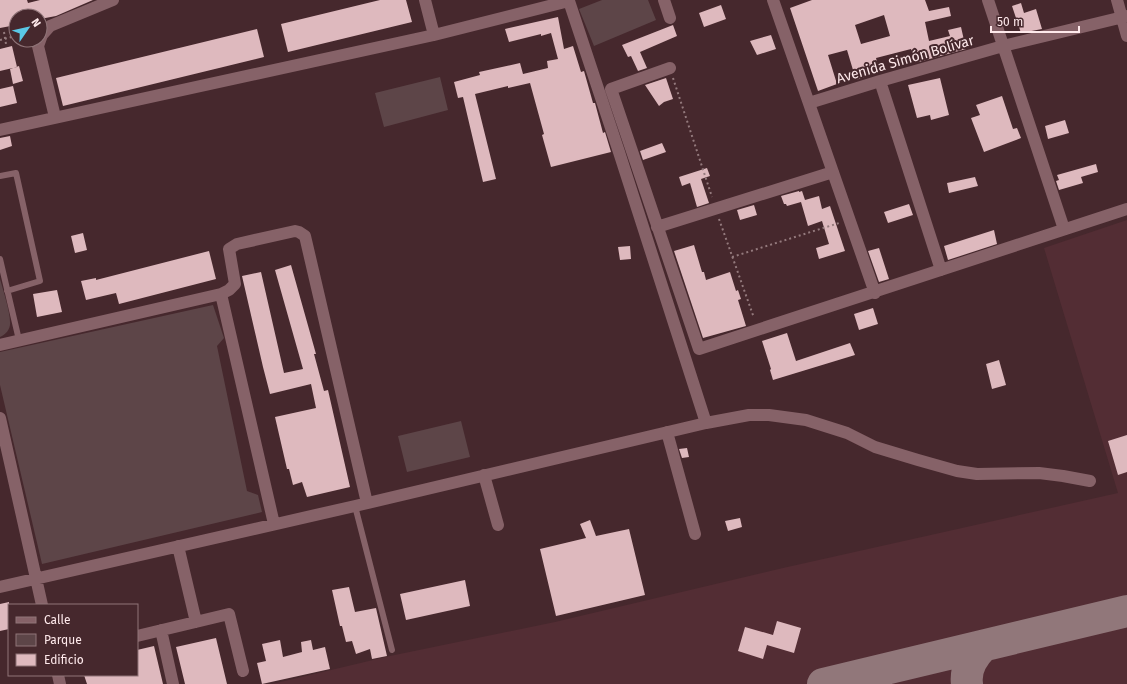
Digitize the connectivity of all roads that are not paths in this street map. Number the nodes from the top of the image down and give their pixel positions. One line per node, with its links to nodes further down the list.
1 (113, 0): 15 (street)
2 (425, 0): 9 (street)
3 (664, 0): 8 (street)
4 (773, 0): 14 (street)
5 (988, 0): 11 (street)
6 (1117, 0): 7 (street)
7 (1125, 17): 10 (street); 11 (street, Avenida Simón Bolívar)
8 (670, 18)
9 (434, 35): 15 (street); 30 (street)
10 (1127, 36)
11 (1003, 46): 13 (street, Avenida Simón Bolívar); 21 (street)
12 (670, 68): 20 (street)
13 (880, 81): 14 (street, Avenida Simón Bolívar); 23 (street)
14 (809, 103): 17 (street)
15 (55, 117): 16 (street)
16 (0, 130)
17 (833, 172): 20 (street); 25 (street)
18 (0, 176): 24 (lane)
19 (1127, 209): 21 (street)
20 (657, 227): 25 (street)
21 (1064, 229): 23 (street)
22 (0, 259): 24 (lane)
23 (941, 270): 25 (street)
24 (7, 291): 27 (lane)
25 (874, 293)
26 (221, 294): 27 (street); 34 (street); 36 (street)
27 (19, 340): 28 (street)
28 (0, 345)
29 (0, 418): 40 (street)
30 (706, 423): 31 (street); 33 (street)
31 (667, 432): 32 (street); 38 (street)
32 (484, 475): 34 (street); 37 (street)
33 (1090, 482)
34 (368, 503): 35 (street)
35 (355, 506): 36 (street); 46 (lane)
36 (274, 524): 39 (street)
37 (498, 525)
38 (695, 534)
39 (178, 546): 40 (street); 43 (street)
40 (36, 578): 41 (street); 42 (street)
41 (0, 587)
42 (42, 604)
43 (196, 622): 44 (street); 47 (street)
44 (161, 630): 45 (street); 48 (street)
45 (138, 636)
46 (392, 650)
47 (243, 671)
48 (174, 684)

